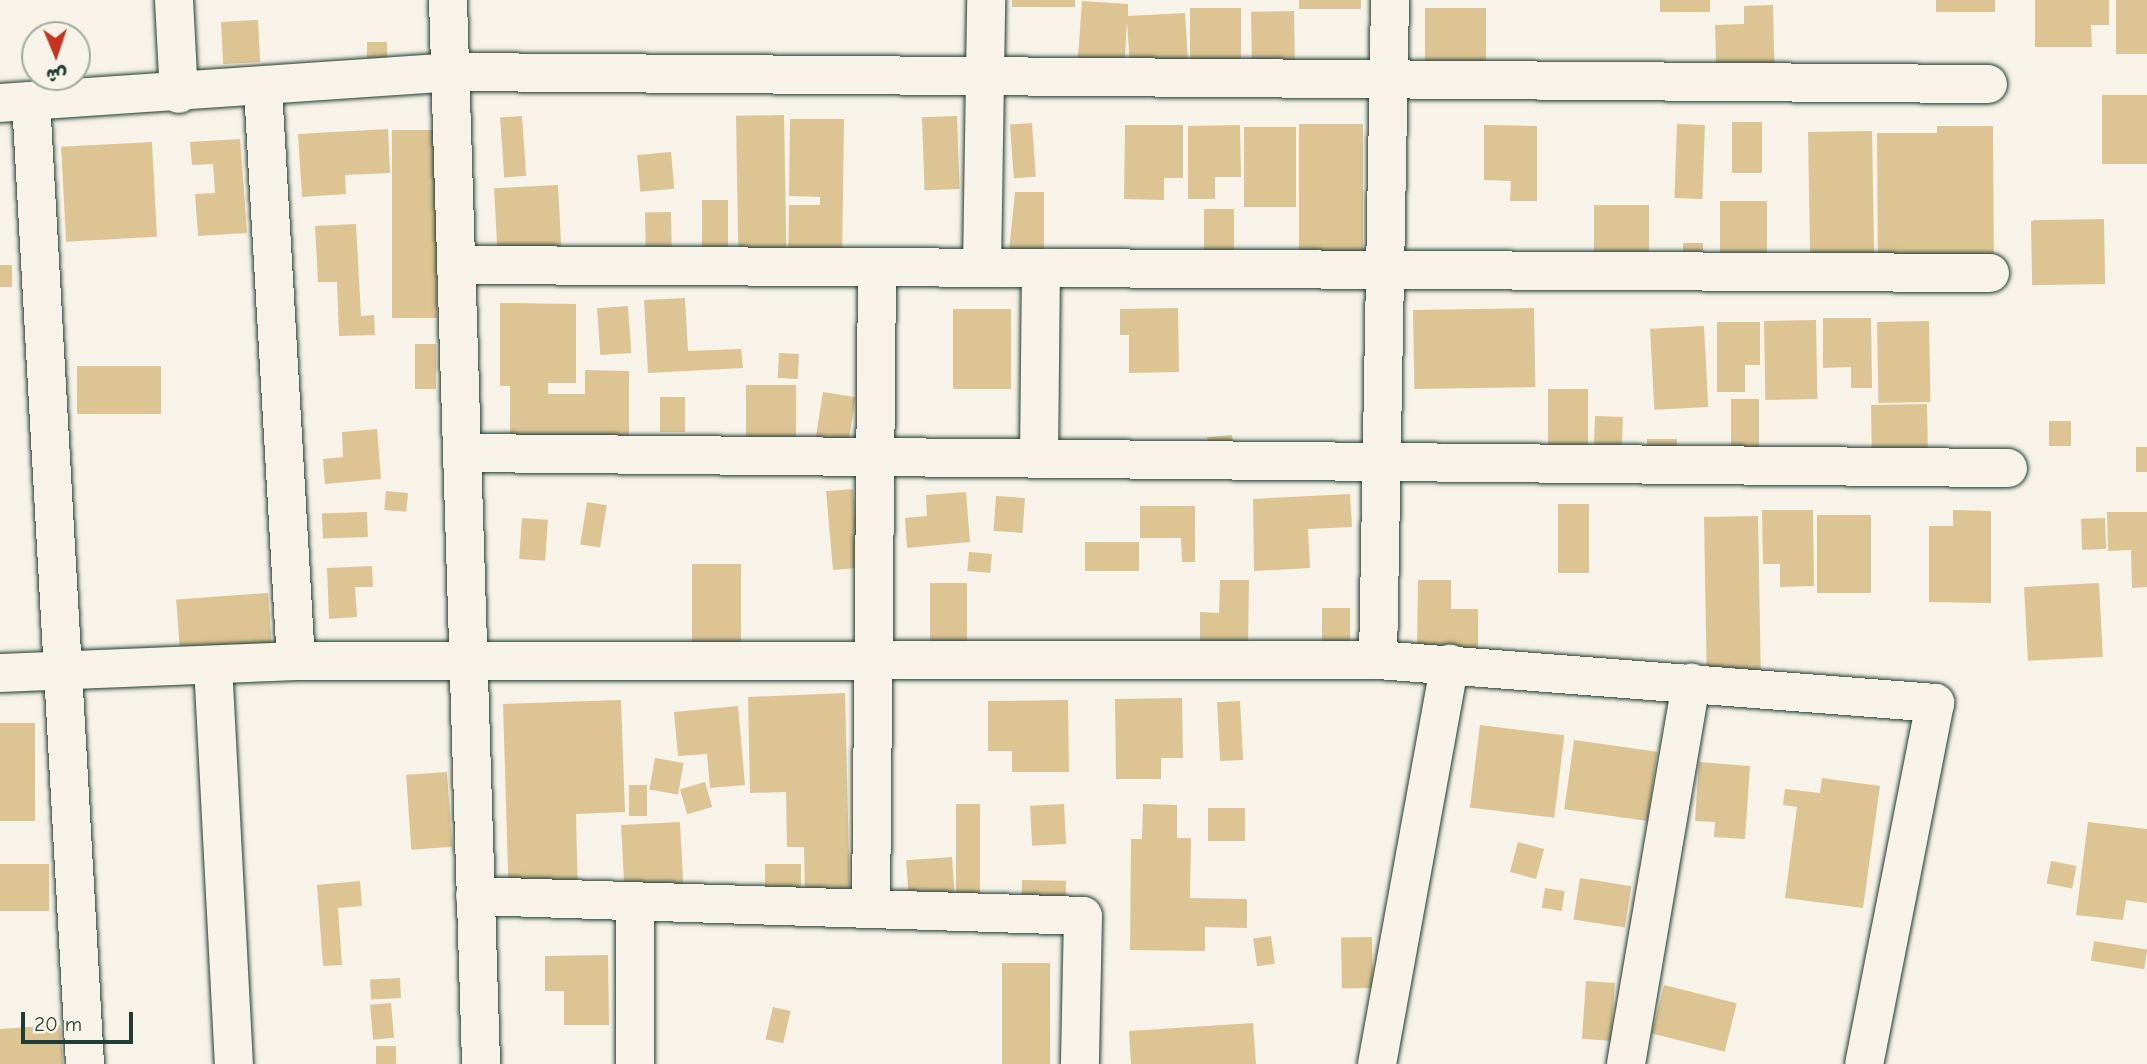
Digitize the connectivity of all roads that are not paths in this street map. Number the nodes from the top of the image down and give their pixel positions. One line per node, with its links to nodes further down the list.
1 (174, 0): 10 (street)
2 (448, 0): 5 (street)
3 (986, 0): 6 (street)
4 (1390, 0): 7 (street)
5 (454, 72): 6 (street); 9 (street); 12 (street)
6 (985, 79): 7 (street); 14 (street)
7 (1389, 81): 8 (street); 16 (street)
8 (1988, 84)
9 (263, 89): 10 (street); 25 (street)
10 (179, 94): 11 (street)
11 (16, 102): 29 (street)
12 (459, 265): 13 (street); 18 (street)
13 (877, 267): 14 (street); 19 (street)
14 (982, 268): 15 (street)
15 (1041, 268): 16 (street); 20 (street)
16 (1387, 270): 17 (street); 21 (street)
17 (1990, 273)
18 (464, 453): 19 (street); 26 (street)
19 (874, 457): 20 (street); 23 (street)
20 (1039, 458): 21 (street)
21 (1383, 462): 22 (street); 24 (street)
22 (2008, 468)
23 (874, 660): 24 (street); 26 (street); 34 (street)
24 (1378, 660): 27 (street)
25 (296, 661): 26 (street); 28 (street)
26 (469, 661): 32 (street)
27 (1450, 664): 31 (street); 40 (street)
28 (213, 665): 29 (street); 36 (street)
29 (65, 670): 30 (street); 35 (street)
30 (0, 673)
31 (1691, 683): 41 (street); 42 (street)
32 (475, 896): 33 (street); 37 (street)
33 (635, 901): 34 (street); 38 (street)
34 (871, 909): 39 (street)
35 (85, 1064)
36 (234, 1064)
37 (481, 1064)
38 (635, 1064)
39 (1080, 1064)
40 (1377, 1064)
41 (1626, 1064)
42 (1864, 1064)

